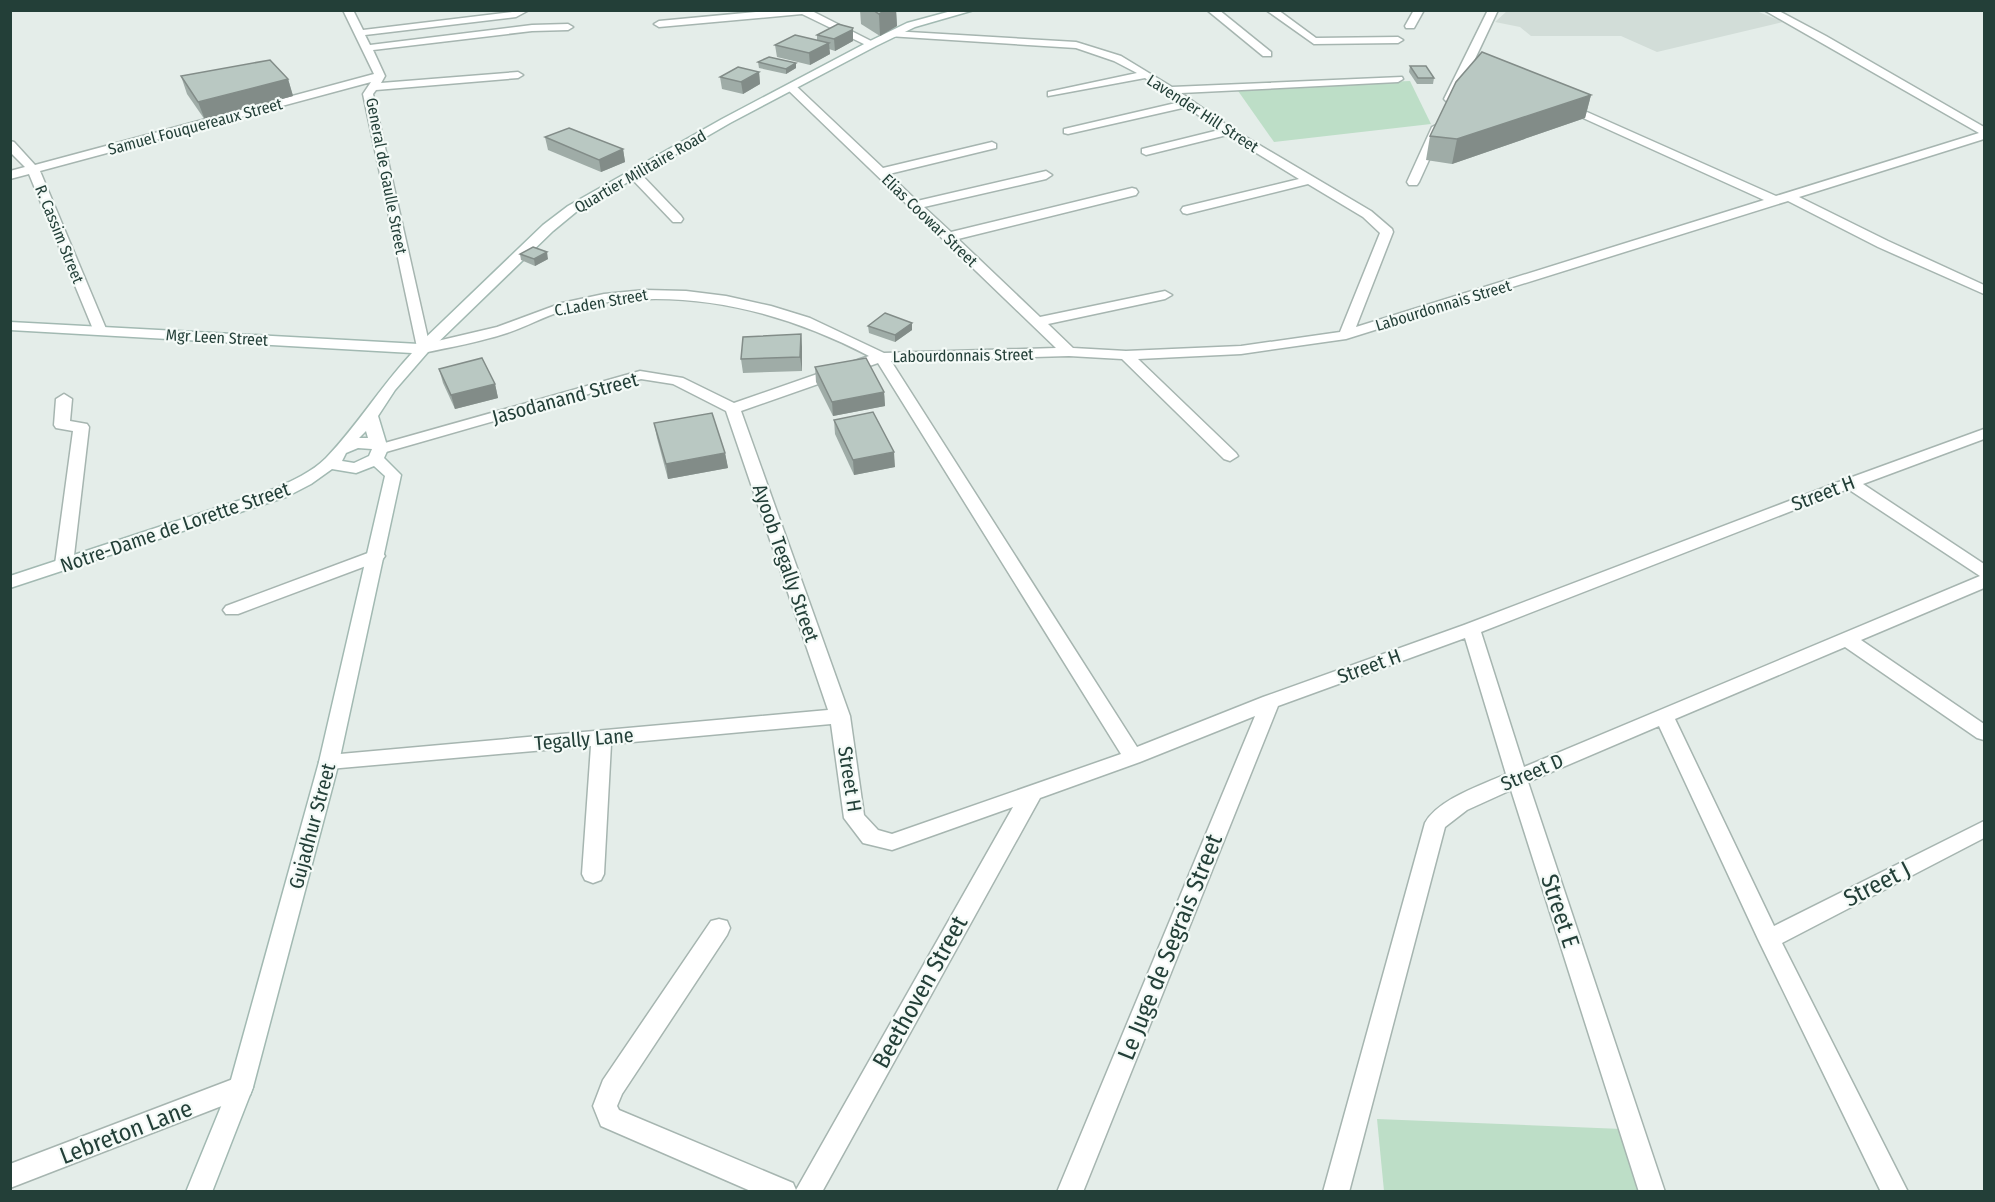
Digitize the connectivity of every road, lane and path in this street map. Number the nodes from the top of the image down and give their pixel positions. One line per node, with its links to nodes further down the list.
1 (348, 10): 13 (street, General de Gaulle Street)
2 (524, 10): 13 (street)
3 (969, 10): 14 (street, Quartier Militaire Road)
4 (1212, 10): 18 (street)
5 (1271, 10): 15 (street)
6 (1419, 10): 11 (street)
7 (1493, 10): 19 (street)
8 (802, 11): 10 (street); 16 (street)
9 (1773, 11): 32 (street)
10 (659, 24)
11 (1410, 26)
12 (568, 27): 17 (street)
13 (360, 33): 17 (street, General de Gaulle Street)
14 (892, 34): 16 (street, Quartier Militaire Road); 21 (street, Lavender Hill Street)
15 (1398, 40)
16 (872, 44): 25 (street, Quartier Militaire Road)
17 (368, 48): 24 (street, General de Gaulle Street)
18 (1267, 54)
19 (1467, 62): 23 (street); 42 (street)
20 (518, 75): 24 (street, Samuel Fouquereaux Street)
21 (1145, 75): 26 (street, Lavender Hill Street); 27 (street)
22 (1398, 79): 26 (street)
23 (1510, 81)
24 (376, 82): 36 (street, Samuel Fouquereaux Street); 55 (street, General de Gaulle Street)
25 (791, 87): 37 (street, Elias Coowar Street); 38 (street, Quartier Militaire Road)
26 (1168, 90): 29 (street, Lavender Hill Street)
27 (1053, 94)
28 (1552, 100): 44 (street)
29 (1188, 104): 30 (street); 31 (street, Lavender Hill Street)
30 (1068, 131)
31 (1229, 131): 35 (street); 41 (street, Lavender Hill Street)
32 (1984, 133): 44 (street, Labourdonnais Street)
33 (10, 144): 36 (street, R. Cassim Street)
34 (992, 146): 37 (street)
35 (1146, 151)
36 (33, 169): 39 (street, Samuel Fouquereaux Street); 53 (street, R. Cassim Street)
37 (880, 172): 45 (street, Elias Coowar Street)
38 (634, 174): 47 (street); 55 (street, Quartier Militaire Road)
39 (10, 175)
40 (1046, 176): 45 (street)
41 (1311, 180): 46 (street); 54 (street, Lavender Hill Street)
42 (1413, 182)
43 (1132, 192): 48 (street)
44 (1783, 199): 49 (street); 54 (street, Labourdonnais Street)
45 (914, 205): 48 (street, Elias Coowar Street)
46 (1187, 210)
47 (677, 219)
48 (948, 237): 51 (street, Elias Coowar Street)
49 (1984, 290)
50 (1165, 295): 51 (street)
51 (1037, 322): 56 (street, Elias Coowar Street)
52 (10, 326): 53 (street, Mgr Leen Street)
53 (100, 331): 55 (street, Mgr Leen Street)
54 (1346, 335): 57 (street, Labourdonnais Street)
55 (423, 350): 58 (street, C.Laden Street); 61 (street, Quartier Militaire Road)
56 (1069, 352): 57 (street, Labourdonnais Street); 58 (street, Labourdonnais Street)
57 (1126, 355): 65 (street)
58 (881, 357): 60 (street); 80 (street)
59 (64, 399): 68 (street)
60 (733, 409): 63 (street, Jasodanand Street); 76 (street, Ayoob Tegally Street)
61 (370, 416): 63 (street); 64 (street, Quartier Militaire Road)
62 (1984, 434): 66 (street, Street H)
63 (378, 451): 64 (street); 64 (street); 67 (street, Gujadhur Street)
64 (337, 454): 68 (street, Notre-Dame de Lorette Street)
65 (1230, 456)
66 (1850, 483): 69 (street); 73 (street, Street H)
67 (376, 556): 72 (street); 81 (street, Gujadhur Street)
68 (64, 564): 71 (street, Notre-Dame de Lorette Street)
69 (1984, 572)
70 (1984, 581): 74 (street, Street D)
71 (10, 582)
72 (232, 610)
73 (1471, 629): 75 (street, Street H); 82 (street, Street E)
74 (1847, 639): 77 (street, Street D); 78 (street)
75 (1270, 702): 80 (street, Street H); 93 (street, Le Juge de Segrais Street)
76 (840, 716): 79 (street, Tegally Lane); 83 (street, Street H)
77 (1664, 716): 82 (street, Street D); 87 (street)
78 (1984, 733)
79 (601, 738): 81 (street, Tegally Lane); 85 (street)
80 (1133, 757): 83 (street, Street H)
81 (329, 762): 88 (street, Gujadhur Street)
82 (1517, 778): 94 (street, Street D); 95 (street, Street E)
83 (1032, 793): 92 (street, Beethoven Street)
84 (1984, 829): 87 (street, Street J)
85 (593, 874)
86 (719, 928): 91 (street)
87 (1769, 939): 96 (street)
88 (241, 1087): 89 (street, Lebreton Lane); 90 (street, Gujadhur Street)
89 (10, 1176)
90 (200, 1191)
91 (784, 1191)
92 (808, 1191)
93 (1070, 1191)
94 (1336, 1191)
95 (1652, 1191)
96 (1895, 1191)

